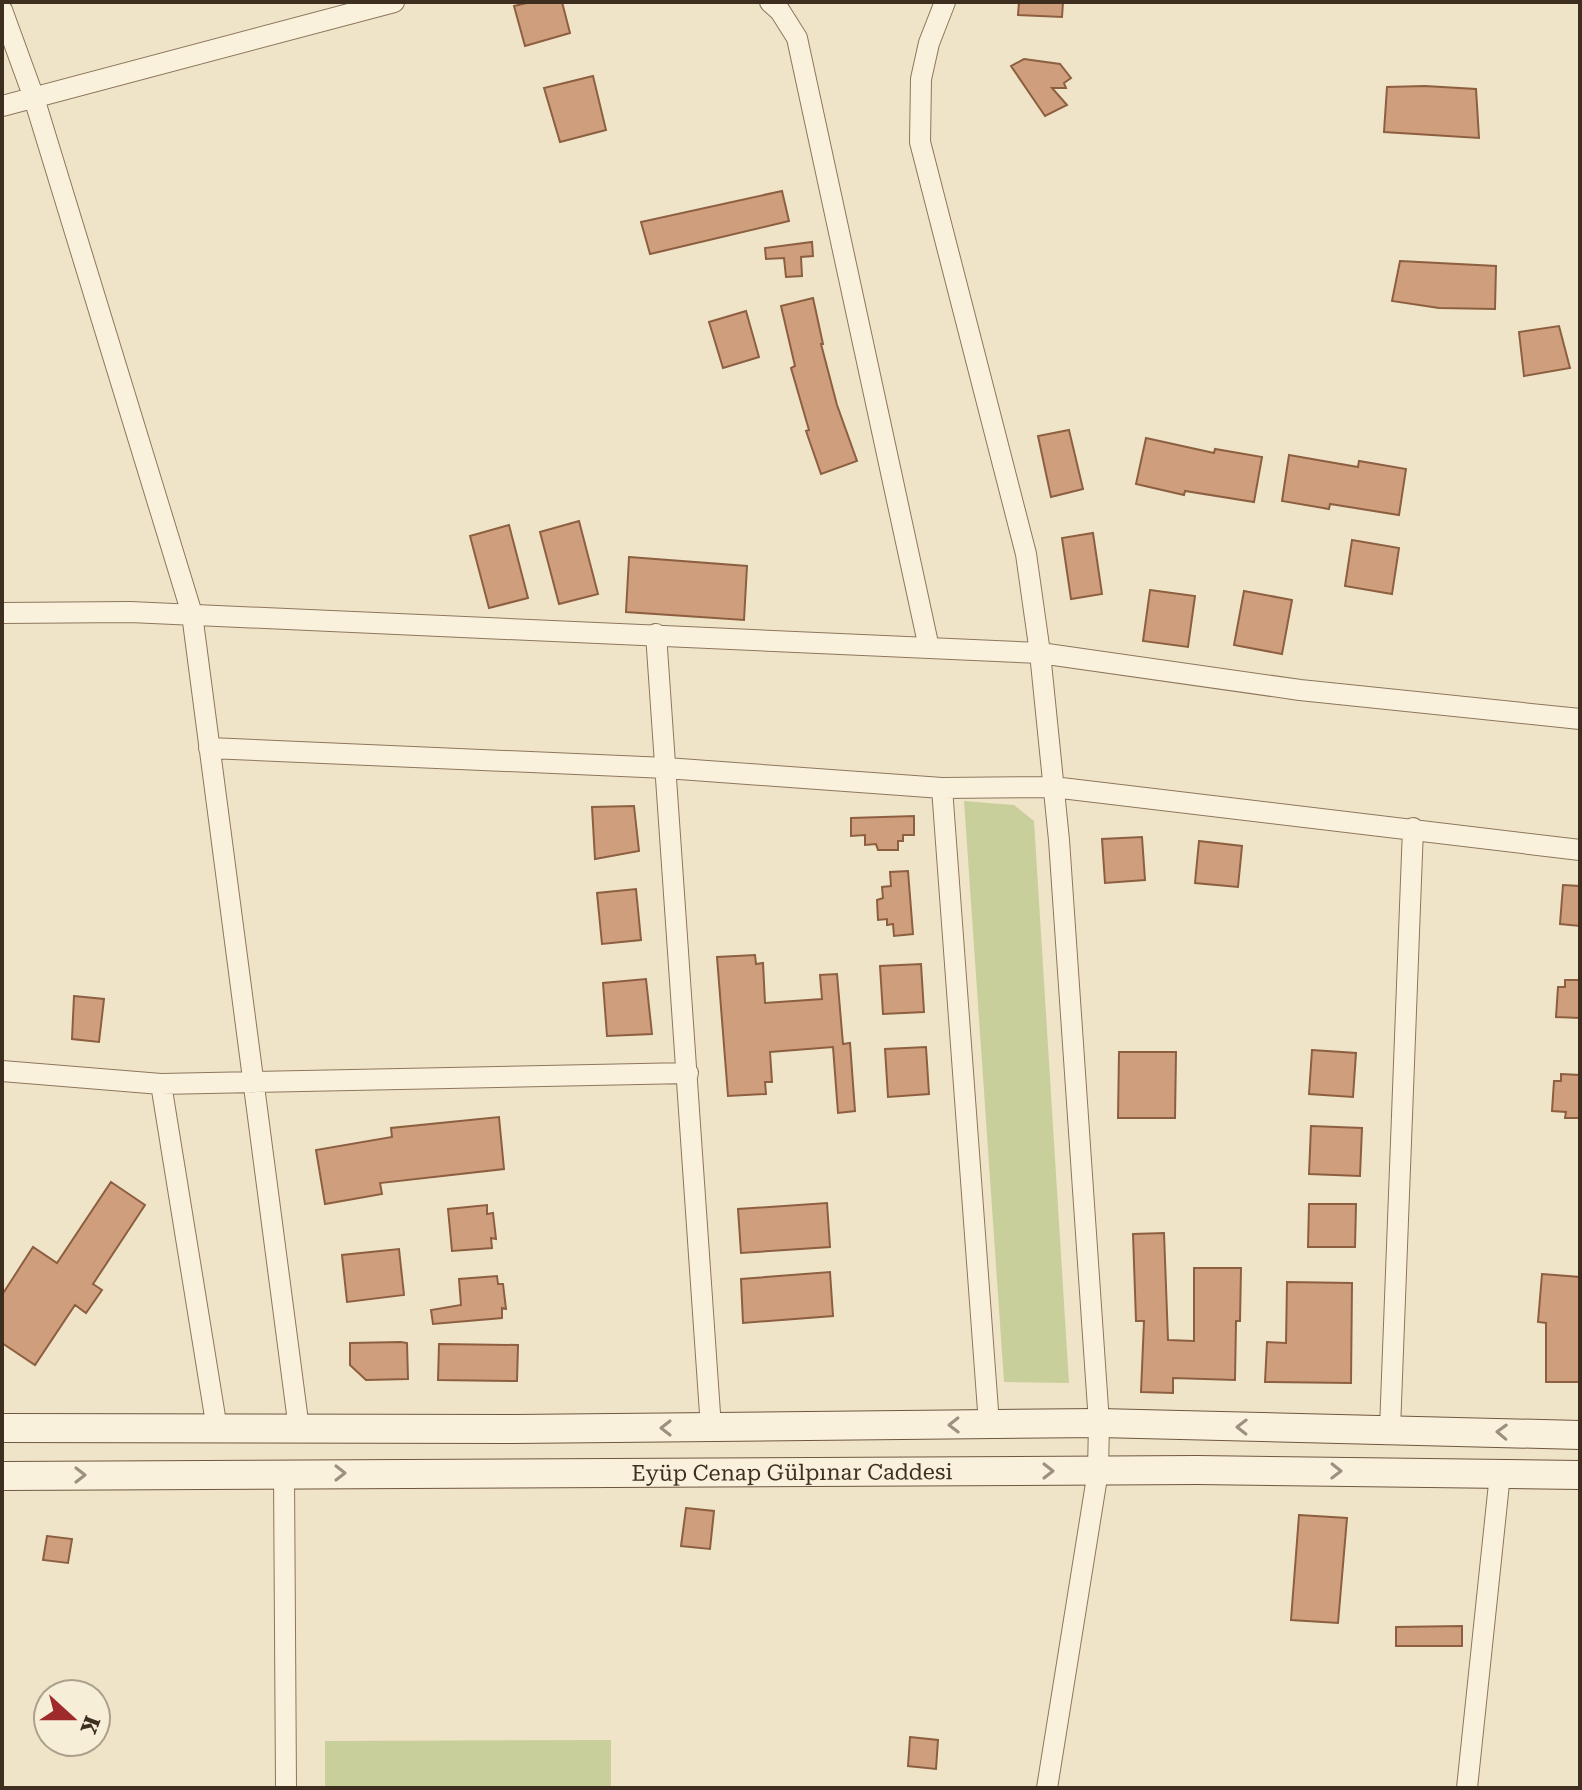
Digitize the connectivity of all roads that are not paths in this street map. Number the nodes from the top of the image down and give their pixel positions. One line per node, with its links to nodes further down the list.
1 (394, 2): 5 (street)
2 (770, 2): 10 (street)
3 (945, 2): 11 (street)
4 (2, 10): 5 (street)
5 (34, 98): 6 (street); 8 (street)
6 (2, 106)
7 (2, 613): 8 (street)
8 (192, 614): 9 (street); 13 (street)
9 (656, 634): 10 (street); 14 (street)
10 (929, 648): 11 (street)
11 (1040, 653): 12 (street); 15 (street)
12 (1580, 719)
13 (209, 748): 14 (street); 21 (street)
14 (666, 768): 16 (street); 20 (street)
15 (1053, 787): 16 (street); 17 (street); 23 (street)
16 (942, 788): 24 (street)
17 (1413, 828): 18 (street); 29 (street)
18 (1580, 850)
19 (2, 1071): 22 (street)
20 (688, 1073): 21 (street); 26 (street)
21 (253, 1083): 22 (street); 28 (street)
22 (161, 1084): 27 (street)
23 (1099, 1423): 24 (main road); 29 (main road, one-way to 23); 31 (street)
24 (989, 1424): 26 (main road, one-way to 26)
25 (2, 1428): 27 (main road)
26 (711, 1428): 28 (main road, one-way to 28)
27 (217, 1429): 28 (main road)
28 (299, 1429)
29 (1390, 1429): 30 (main road, one-way to 29)
30 (1580, 1435)
31 (1098, 1471): 32 (main road, Eyüp Cenap Gülpınar Caddesi, one-way to 31); 33 (main road, Eyüp Cenap Gülpınar Caddesi, one-way to 33); 37 (street)
32 (284, 1474): 35 (main road, Eyüp Cenap Gülpınar Caddesi, one-way to 32); 36 (street)
33 (1500, 1474): 34 (main road, Eyüp Cenap Gülpınar Caddesi); 38 (street)
34 (1580, 1475)
35 (2, 1476)
36 (286, 1788)
37 (1047, 1788)
38 (1467, 1788)

